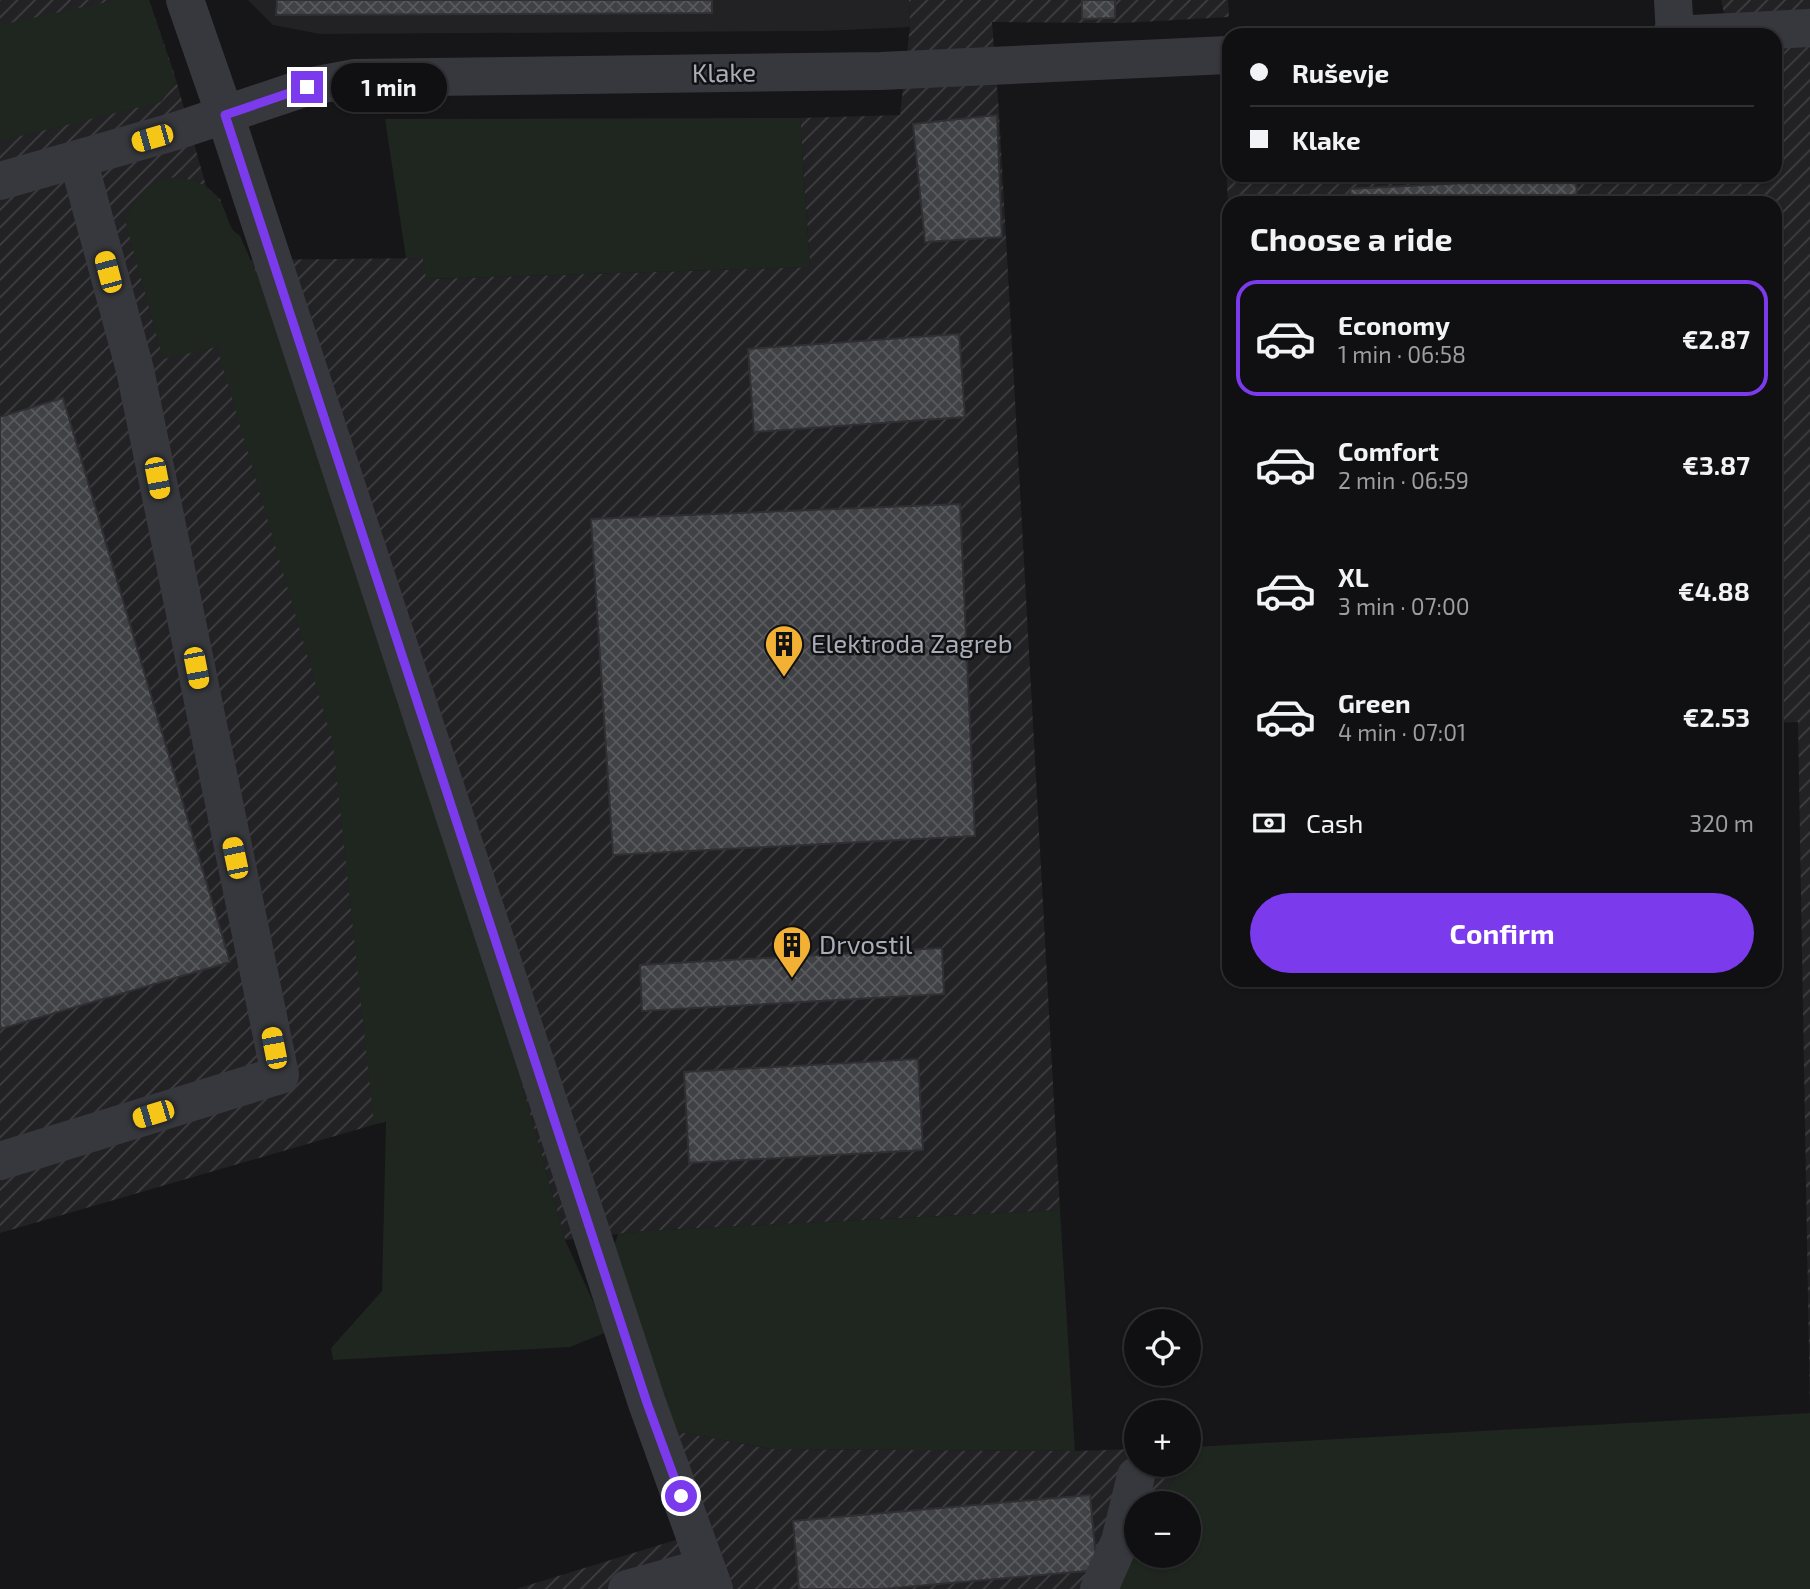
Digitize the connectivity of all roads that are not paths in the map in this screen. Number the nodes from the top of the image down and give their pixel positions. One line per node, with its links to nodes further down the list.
1 (185, 0): 7 (street)
2 (1673, 0): 3 (street)
3 (1673, 28)
4 (1810, 28): 5 (street)
5 (1782, 29)
6 (1222, 55): 7 (street, Klake)
7 (225, 115): 8 (street, Klake); 12 (street)
8 (78, 159): 9 (street, Klake); 10 (street)
9 (0, 181)
10 (0, 1161)
11 (1136, 1477): 14 (street)
12 (710, 1578): 13 (street)
13 (627, 1589)
14 (1099, 1589)

